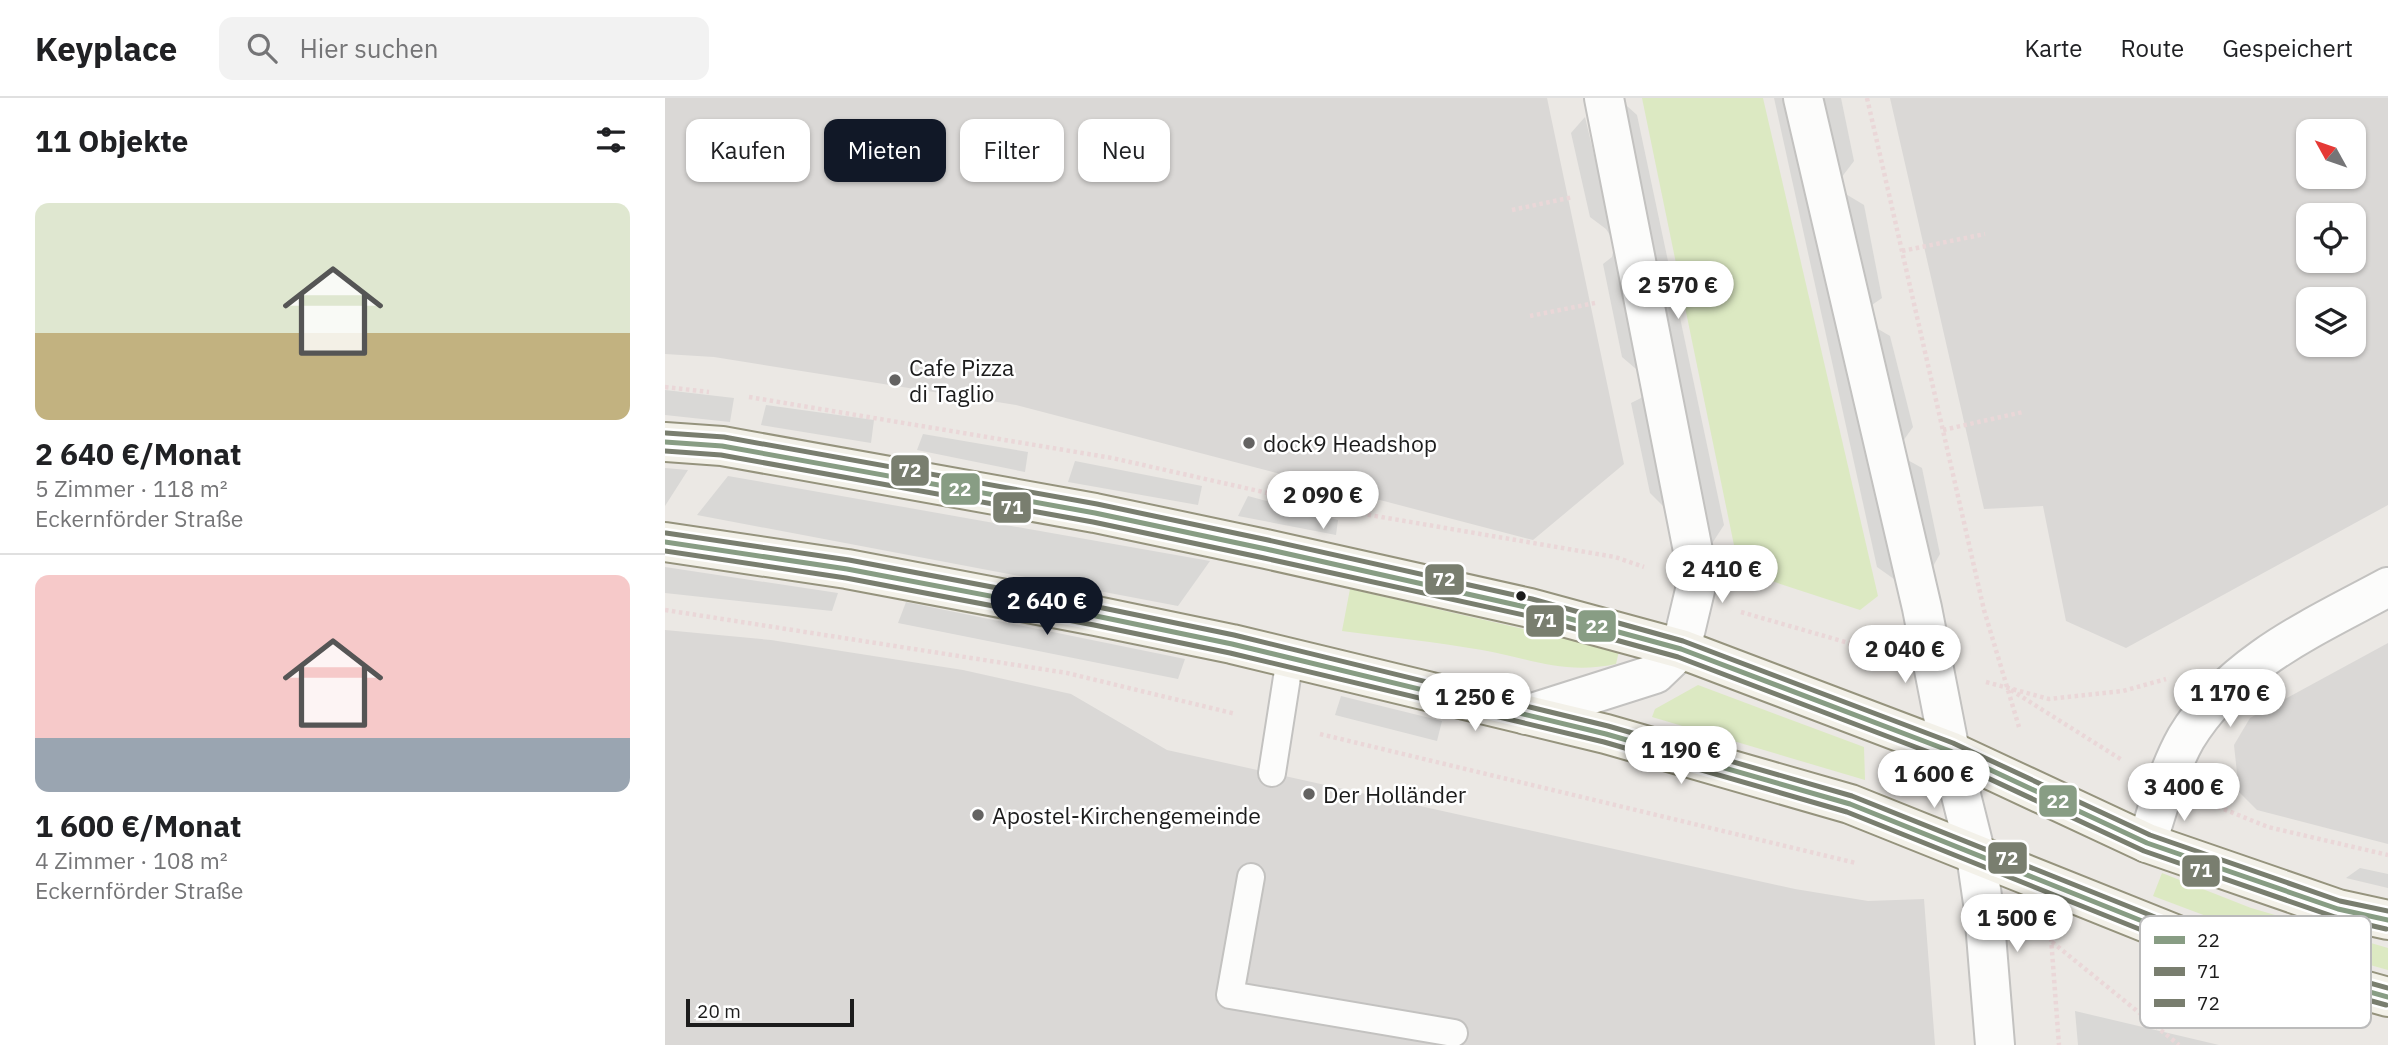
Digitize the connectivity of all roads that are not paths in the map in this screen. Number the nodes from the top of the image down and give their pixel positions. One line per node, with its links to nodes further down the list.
1 (1604, 98): 6 (street)
2 (1803, 98): 9 (street)
3 (665, 442): 6 (main road)
4 (665, 542): 7 (main road)
5 (2388, 587): 11 (street)
6 (1681, 649): 8 (street); 9 (main road)
7 (1290, 658): 8 (main road); 10 (lane)
8 (1526, 715): 12 (main road)
9 (1950, 751): 11 (main road); 12 (street)
10 (1272, 773)
11 (2147, 843): 14 (main road)
12 (1976, 855): 15 (main road); 19 (street)
13 (1251, 877): 18 (lane)
14 (2370, 916)
15 (2140, 920)
16 (2371, 992): 17 (main road)
17 (2388, 997)
18 (1454, 1033)
19 (1995, 1045)

